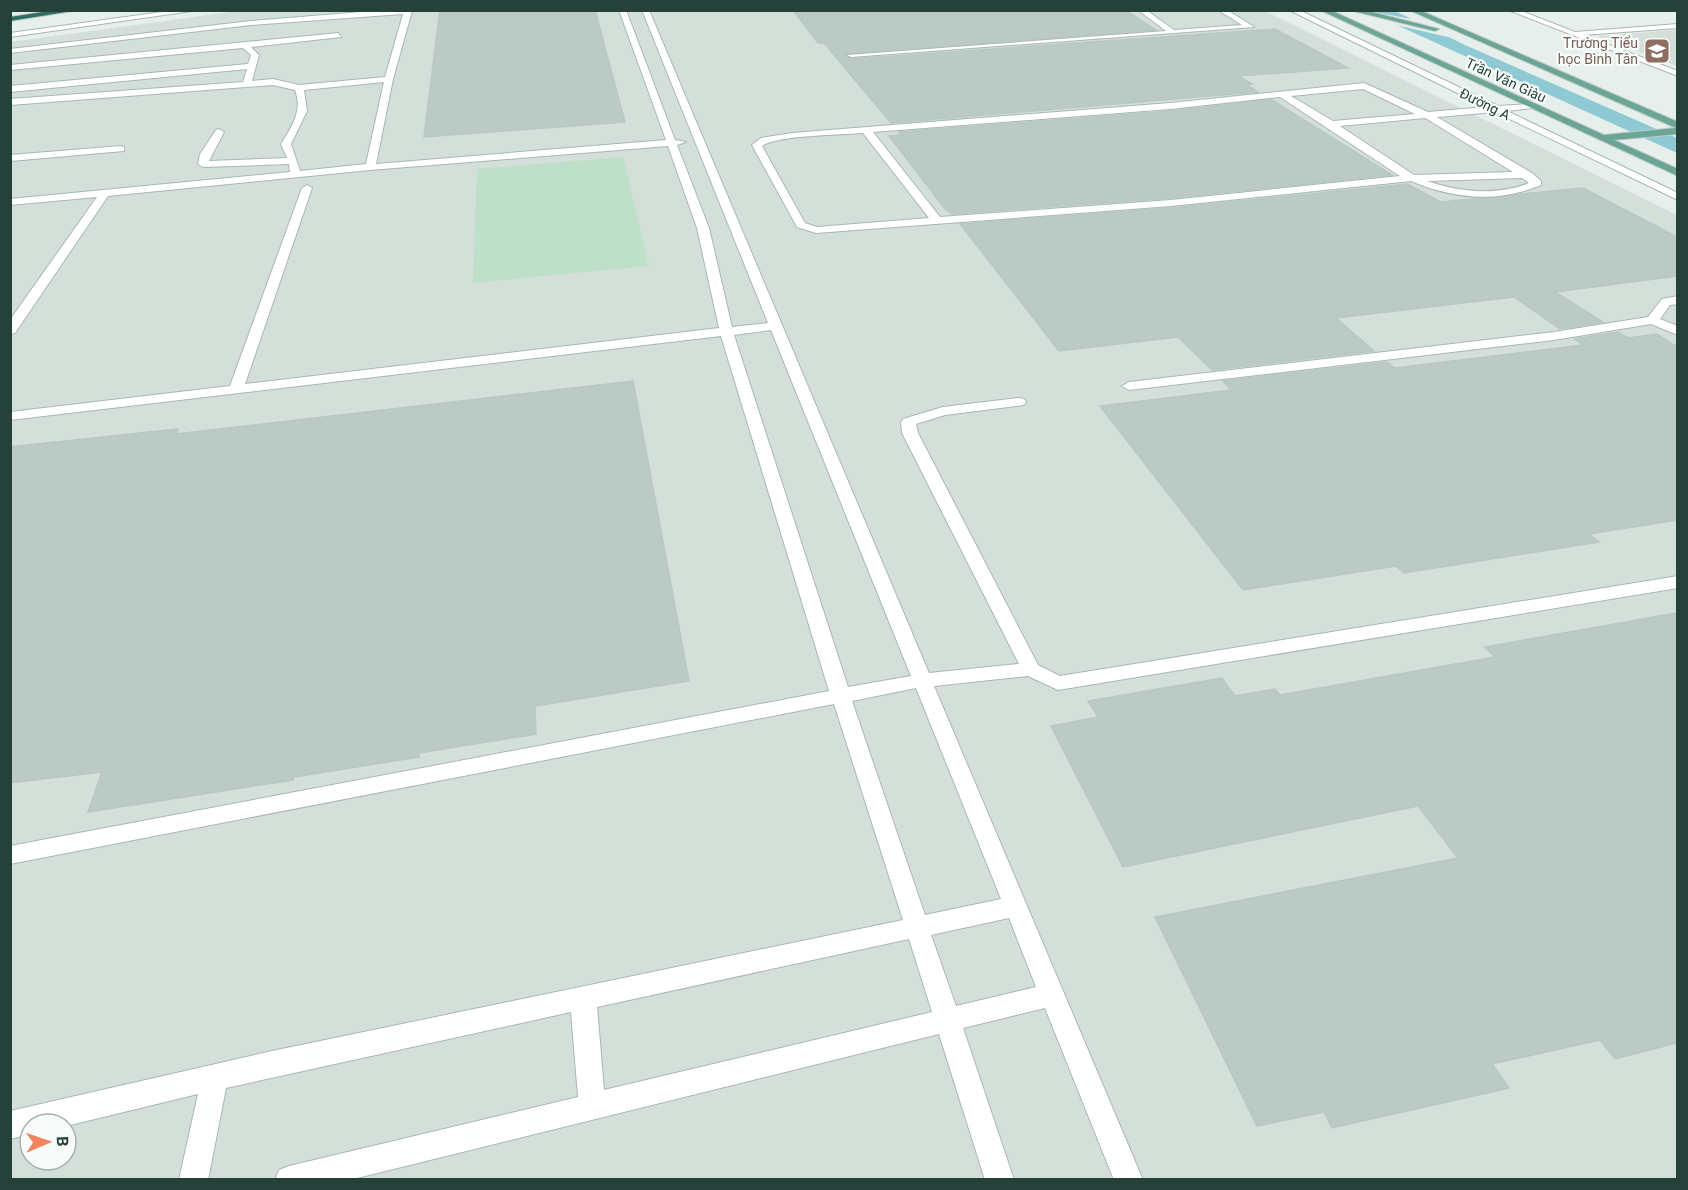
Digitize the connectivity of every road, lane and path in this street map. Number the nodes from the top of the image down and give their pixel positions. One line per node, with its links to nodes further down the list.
1 (44, 10): 15 (highway)
2 (76, 10): 15 (highway)
3 (196, 10): 20 (street)
4 (622, 10): 27 (street)
5 (645, 10): 26 (street)
6 (1141, 10): 18 (street)
7 (1221, 10): 18 (street)
8 (1292, 10): 38 (street, Đường A)
9 (1323, 10): 37 (main road, Trần Văn Giàu)
10 (1352, 10): 22 (main road)
11 (1419, 10): 14 (street)
12 (1511, 10): 19 (street)
13 (408, 11): 16 (street); 31 (street)
14 (1413, 11): 22 (main road, Trần Văn Giàu)
15 (10, 17)
16 (251, 23): 23 (street); 24 (street)
17 (1677, 26): 19 (street)
18 (1171, 31): 25 (street)
19 (1572, 34): 30 (street)
20 (10, 35)
21 (338, 35): 23 (street)
22 (1471, 36): 40 (main road, Trần Văn Giàu)
23 (245, 45): 28 (street); 29 (street)
24 (10, 51)
25 (851, 55)
26 (664, 57): 27 (street); 46 (street)
27 (640, 59): 47 (street)
28 (252, 66): 32 (street); 34 (street)
29 (10, 68)
30 (1677, 74)
31 (389, 79): 33 (street); 51 (street)
32 (247, 84): 33 (street); 36 (street)
33 (299, 88): 50 (street)
34 (10, 89)
35 (1282, 94): 39 (street); 41 (street); 42 (street)
36 (10, 102)
37 (1529, 105): 38 (street); 45 (main road, Trần Văn Giàu)
38 (1494, 109): 39 (street); 58 (street, Đường A)
39 (1430, 117): 41 (street); 54 (street)
40 (1675, 123)
41 (1331, 124): 55 (street)
42 (865, 129): 60 (street); 60 (street)
43 (1677, 131): 45 (main road)
44 (219, 132): 50 (street)
45 (1602, 139): 52 (main road, Trần Văn Giàu)
46 (698, 140): 47 (street); 63 (street)
47 (671, 143): 51 (street); 66 (street)
48 (121, 149): 49 (street)
49 (10, 158)
50 (293, 161): 53 (street)
51 (370, 167): 53 (street)
52 (1677, 173)
53 (296, 176): 57 (street)
54 (1528, 176): 55 (street); 55 (street)
55 (1412, 178): 60 (street)
56 (307, 188): 68 (street)
57 (104, 194): 59 (street); 64 (street)
58 (1677, 197)
59 (10, 202)
60 (938, 222)
61 (1677, 300): 62 (street)
62 (1653, 320): 65 (street); 67 (street)
63 (774, 326): 66 (street); 73 (street)
64 (10, 330)
65 (1677, 331)
66 (727, 333): 68 (street); 74 (street)
67 (1129, 386)
68 (236, 389): 70 (street)
69 (1019, 402): 72 (street)
70 (10, 416)
71 (1677, 582): 72 (street)
72 (1031, 669): 73 (street)
73 (923, 680): 74 (street); 76 (street)
74 (841, 696): 75 (street); 77 (street)
75 (10, 855)
76 (1017, 906): 77 (street); 78 (street)
77 (917, 928): 79 (street); 80 (street)
78 (1054, 994): 80 (street); 87 (street)
79 (583, 998): 81 (street); 82 (street)
80 (947, 1020): 82 (street); 86 (street)
81 (215, 1077): 83 (street); 84 (street)
82 (592, 1105): 85 (street)
83 (10, 1125)
84 (193, 1179)
85 (289, 1179)
86 (1000, 1179)
87 (1130, 1179)

